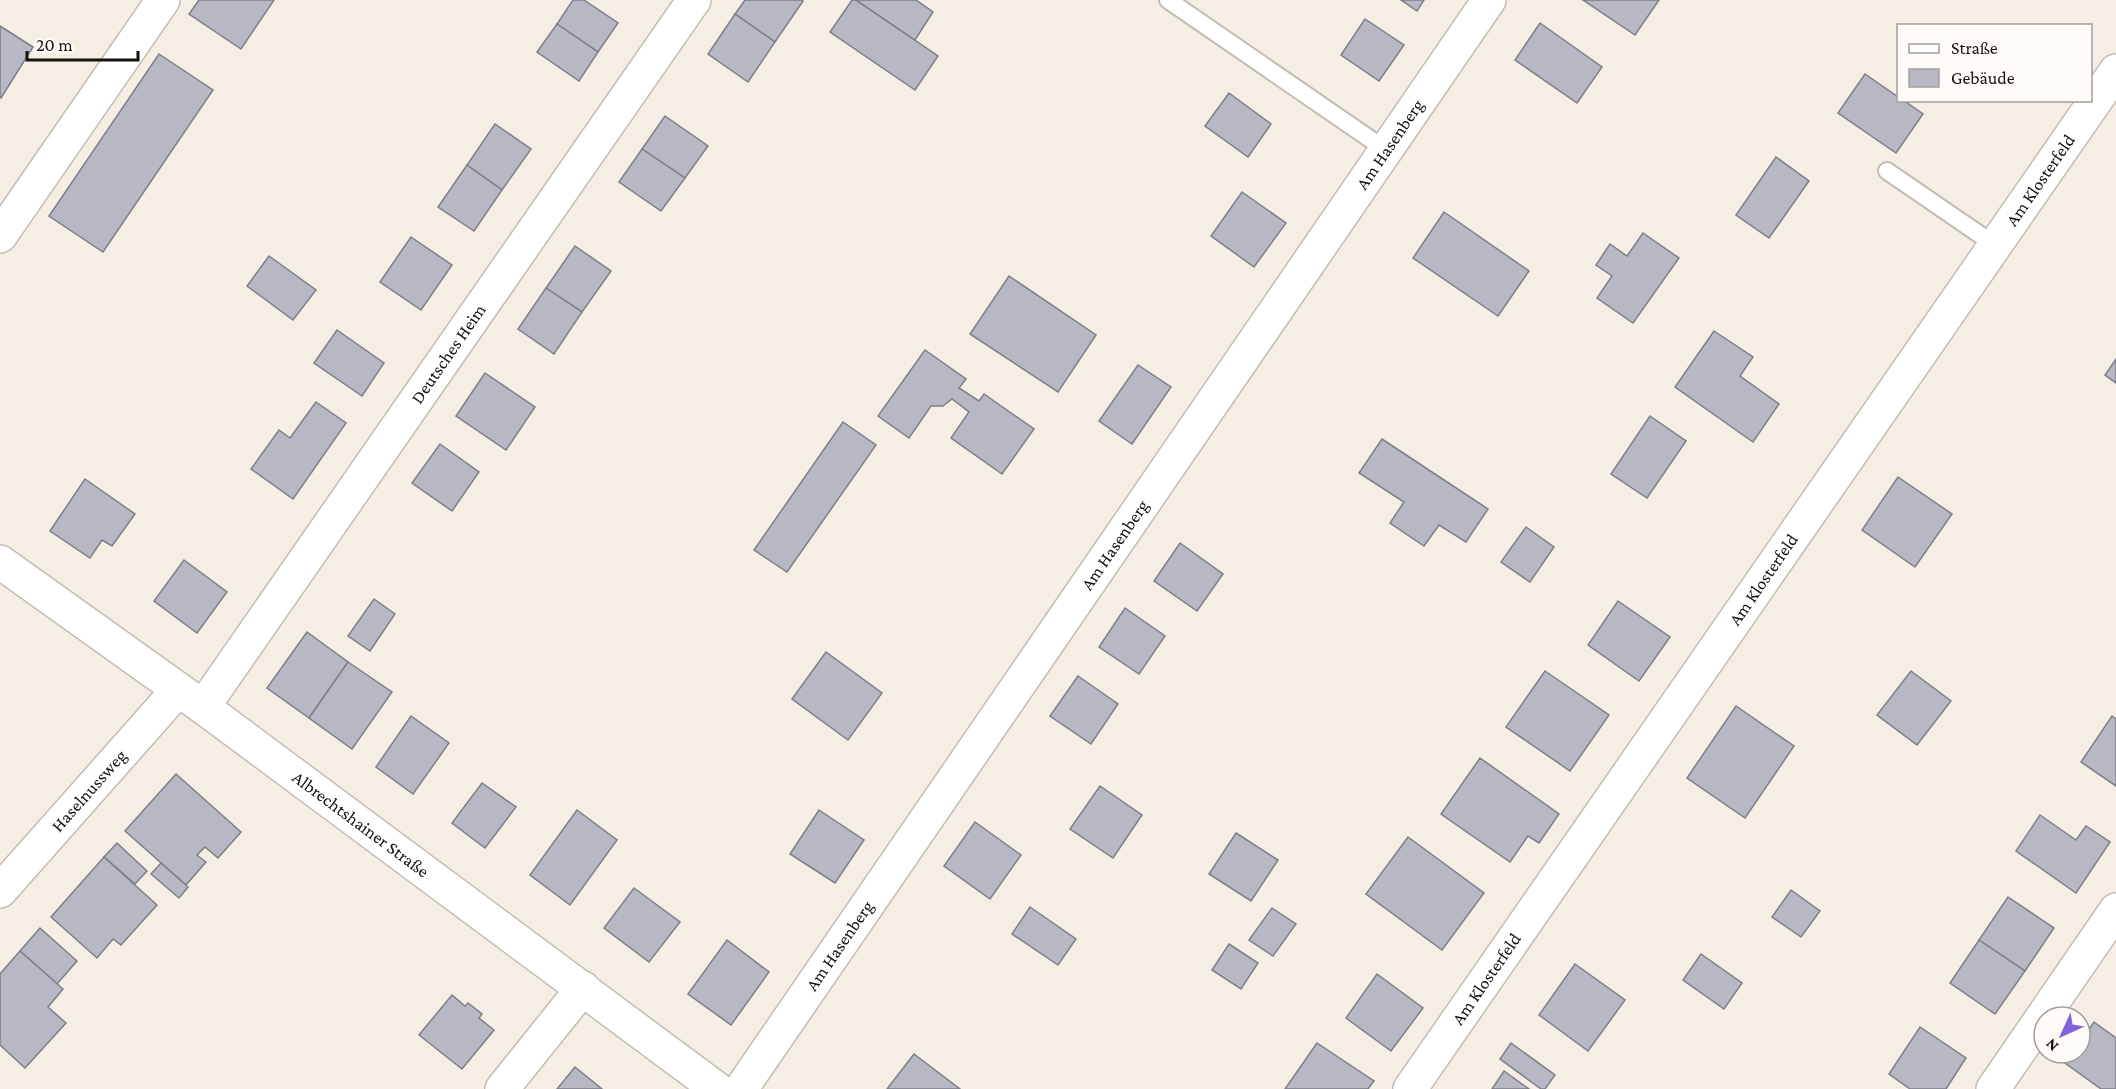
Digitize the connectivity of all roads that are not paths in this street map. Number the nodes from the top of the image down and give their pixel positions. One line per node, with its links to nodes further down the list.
1 (163, 0): 8 (street)
2 (694, 0): 11 (street, Deutsches Heim)
3 (1168, 0): 6 (lane)
4 (1489, 0): 6 (street, Am Hasenberg)
5 (2116, 71): 9 (street, Am Klosterfeld)
6 (1386, 150): 17 (street, Am Hasenberg)
7 (1887, 171): 9 (lane)
8 (0, 236)
9 (1995, 245): 18 (street, Am Klosterfeld)
10 (0, 562): 11 (street, Albrechtshainer Straße)
11 (191, 699): 12 (street, Haselnussweg); 14 (street, Albrechtshainer Straße)
12 (0, 891)
13 (2116, 909): 19 (street)
14 (583, 988): 15 (street); 16 (street, Albrechtshainer Straße)
15 (502, 1089)
16 (717, 1089)
17 (741, 1089)
18 (1410, 1089)
19 (1993, 1089)

